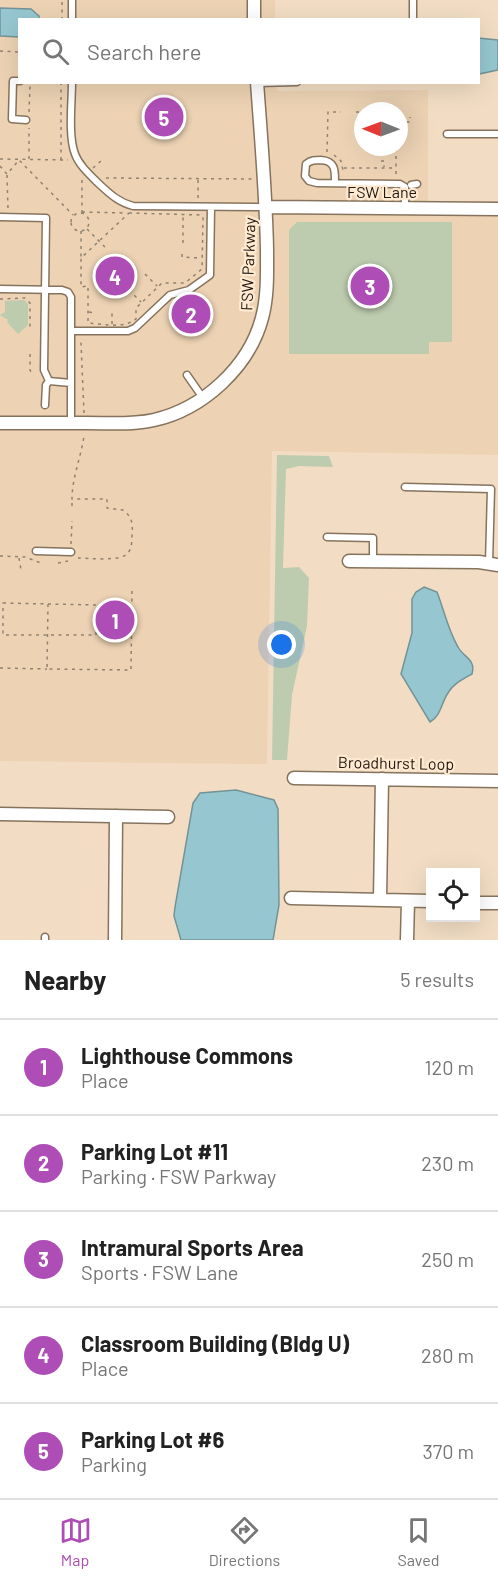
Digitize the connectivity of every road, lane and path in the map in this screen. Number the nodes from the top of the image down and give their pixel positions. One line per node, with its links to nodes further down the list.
1 (62, 0): 5 (path)
2 (72, 0): 6 (lane)
3 (254, 0): 7 (street)
4 (413, 0): 8 (lane)
5 (62, 18)
6 (72, 18)
7 (254, 18)
8 (413, 18)
9 (0, 51): 10 (path)
10 (18, 52)
11 (18, 81): 18 (lane)
12 (62, 84): 30 (path)
13 (72, 84): 50 (lane)
14 (257, 84): 45 (street, FSW Parkway)
15 (30, 86): 18 (path)
16 (341, 112): 19 (path)
17 (410, 117): 21 (path)
18 (28, 120): 29 (path)
19 (328, 121): 20 (path); 26 (path)
20 (333, 121)
21 (408, 122)
22 (447, 134): 23 (lane)
23 (498, 134)
24 (341, 155): 26 (path)
25 (396, 156): 39 (path)
26 (338, 158): 36 (path)
27 (0, 159): 28 (path)
28 (19, 160): 29 (path); 41 (path); 57 (path)
29 (28, 160): 30 (path)
30 (61, 160): 33 (path)
31 (102, 160): 40 (path)
32 (381, 161): 38 (path)
33 (71, 164)
34 (374, 164): 37 (path)
35 (0, 166): 41 (path)
36 (343, 168): 37 (path); 47 (path)
37 (374, 168): 38 (path)
38 (384, 168): 39 (path)
39 (396, 168): 48 (path)
40 (98, 173)
41 (7, 174): 58 (path)
42 (82, 177): 54 (path)
43 (103, 178): 44 (path)
44 (198, 178): 45 (path); 49 (path)
45 (264, 179): 51 (street, FSW Parkway)
46 (335, 183): 46 (lane); 47 (lane)
47 (344, 183): 48 (lane)
48 (395, 184): 52 (lane)
49 (198, 200)
50 (211, 207): 51 (lane); 79 (lane)
51 (267, 207): 52 (street, FSW Lane); 86 (street, FSW Parkway)
52 (405, 208): 53 (street, FSW Lane)
53 (498, 209)
54 (82, 212): 55 (path); 57 (path); 59 (path)
55 (129, 213): 56 (path); 61 (path)
56 (183, 213): 62 (path); 66 (path)
57 (73, 215): 60 (path)
58 (4, 217): 70 (lane)
59 (86, 228): 60 (path); 61 (path)
60 (81, 231): 65 (path)
61 (98, 241): 63 (path); 65 (path)
62 (183, 243)
63 (105, 247)
64 (182, 254): 66 (path)
65 (81, 258): 74 (path)
66 (202, 258): 68 (path)
67 (145, 274): 68 (path)
68 (158, 286): 73 (path)
69 (0, 289): 70 (lane)
70 (45, 290): 79 (lane); 84 (lane)
71 (129, 290): 73 (path)
72 (0, 299): 78 (path)
73 (141, 303): 77 (path)
74 (88, 312): 75 (path); 77 (path)
75 (96, 312)
76 (112, 313): 77 (path)
77 (111, 324)
78 (30, 327)
79 (71, 331): 85 (lane)
80 (88, 339): 90 (path)
81 (30, 354): 83 (path)
82 (187, 375): 86 (lane)
83 (33, 376)
84 (49, 381): 85 (lane); 87 (lane)
85 (71, 382): 89 (lane)
86 (203, 398): 90 (street, FSW Parkway)
87 (45, 405)
88 (0, 423): 89 (street, FSW Parkway)
89 (71, 423): 90 (street, FSW Parkway)
90 (84, 423): 92 (path)
91 (405, 487): 96 (lane)
92 (72, 499): 93 (path); 101 (path)
93 (72, 506)
94 (72, 521): 98 (path)
95 (327, 537): 104 (lane)
96 (490, 541): 97 (lane); 107 (lane)
97 (498, 541)
98 (71, 544)
99 (36, 551): 101 (lane)
100 (0, 556): 102 (path)
101 (72, 556): 106 (path)
102 (20, 557): 105 (path); 108 (path)
103 (349, 561): 104 (street)
104 (373, 561): 107 (street)
105 (41, 563)
106 (58, 564)
107 (493, 565)
108 (21, 570)
109 (130, 589): 113 (path)
110 (48, 604): 111 (path); 111 (path); 111 (path)
111 (48, 635): 113 (path)
112 (0, 668): 113 (path)
113 (47, 669)
114 (294, 778): 115 (street, Broadhurst Loop)
115 (382, 779): 116 (street, Broadhurst Loop); 121 (street)
116 (498, 781)
117 (0, 814): 118 (street)
118 (116, 816): 119 (street); 126 (street)
119 (168, 817)
120 (291, 898): 121 (street)
121 (380, 899): 122 (street)
122 (408, 901): 123 (street); 127 (street)
123 (426, 901)
124 (480, 903): 125 (street)
125 (498, 903)
126 (115, 940)
127 (407, 940)

